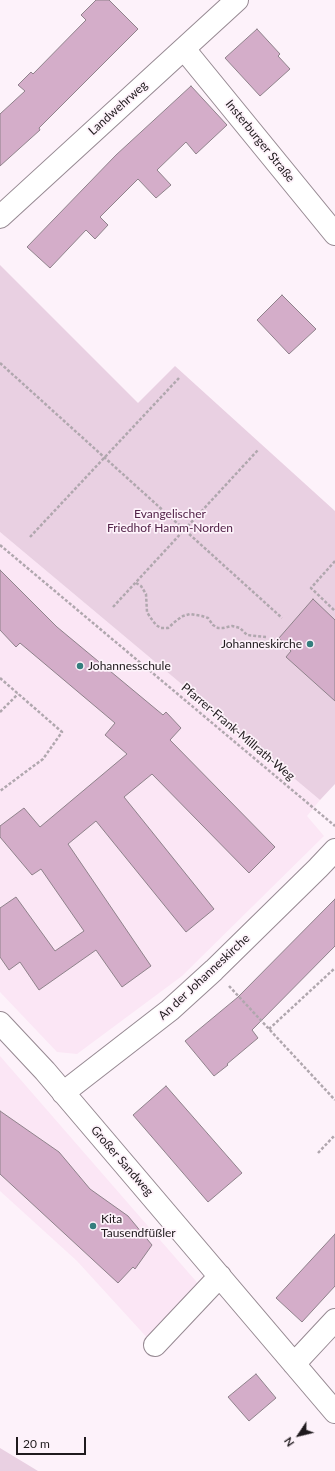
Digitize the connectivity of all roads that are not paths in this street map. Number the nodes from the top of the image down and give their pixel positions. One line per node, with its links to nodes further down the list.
1 (236, 0): 2 (street, Landwehrweg)
2 (184, 49): 3 (street, Landwehrweg); 4 (street, Insterburger Straße)
3 (0, 217)
4 (335, 234)
5 (335, 850): 7 (street, An der Johanneskirche)
6 (0, 1022): 7 (street, Großer Sandweg)
7 (63, 1093): 8 (street, Großer Sandweg)
8 (220, 1276): 10 (street); 11 (street, Großer Sandweg)
9 (335, 1320): 11 (street)
10 (155, 1345)
11 (294, 1364): 12 (street, Großer Sandweg)
12 (335, 1412)

